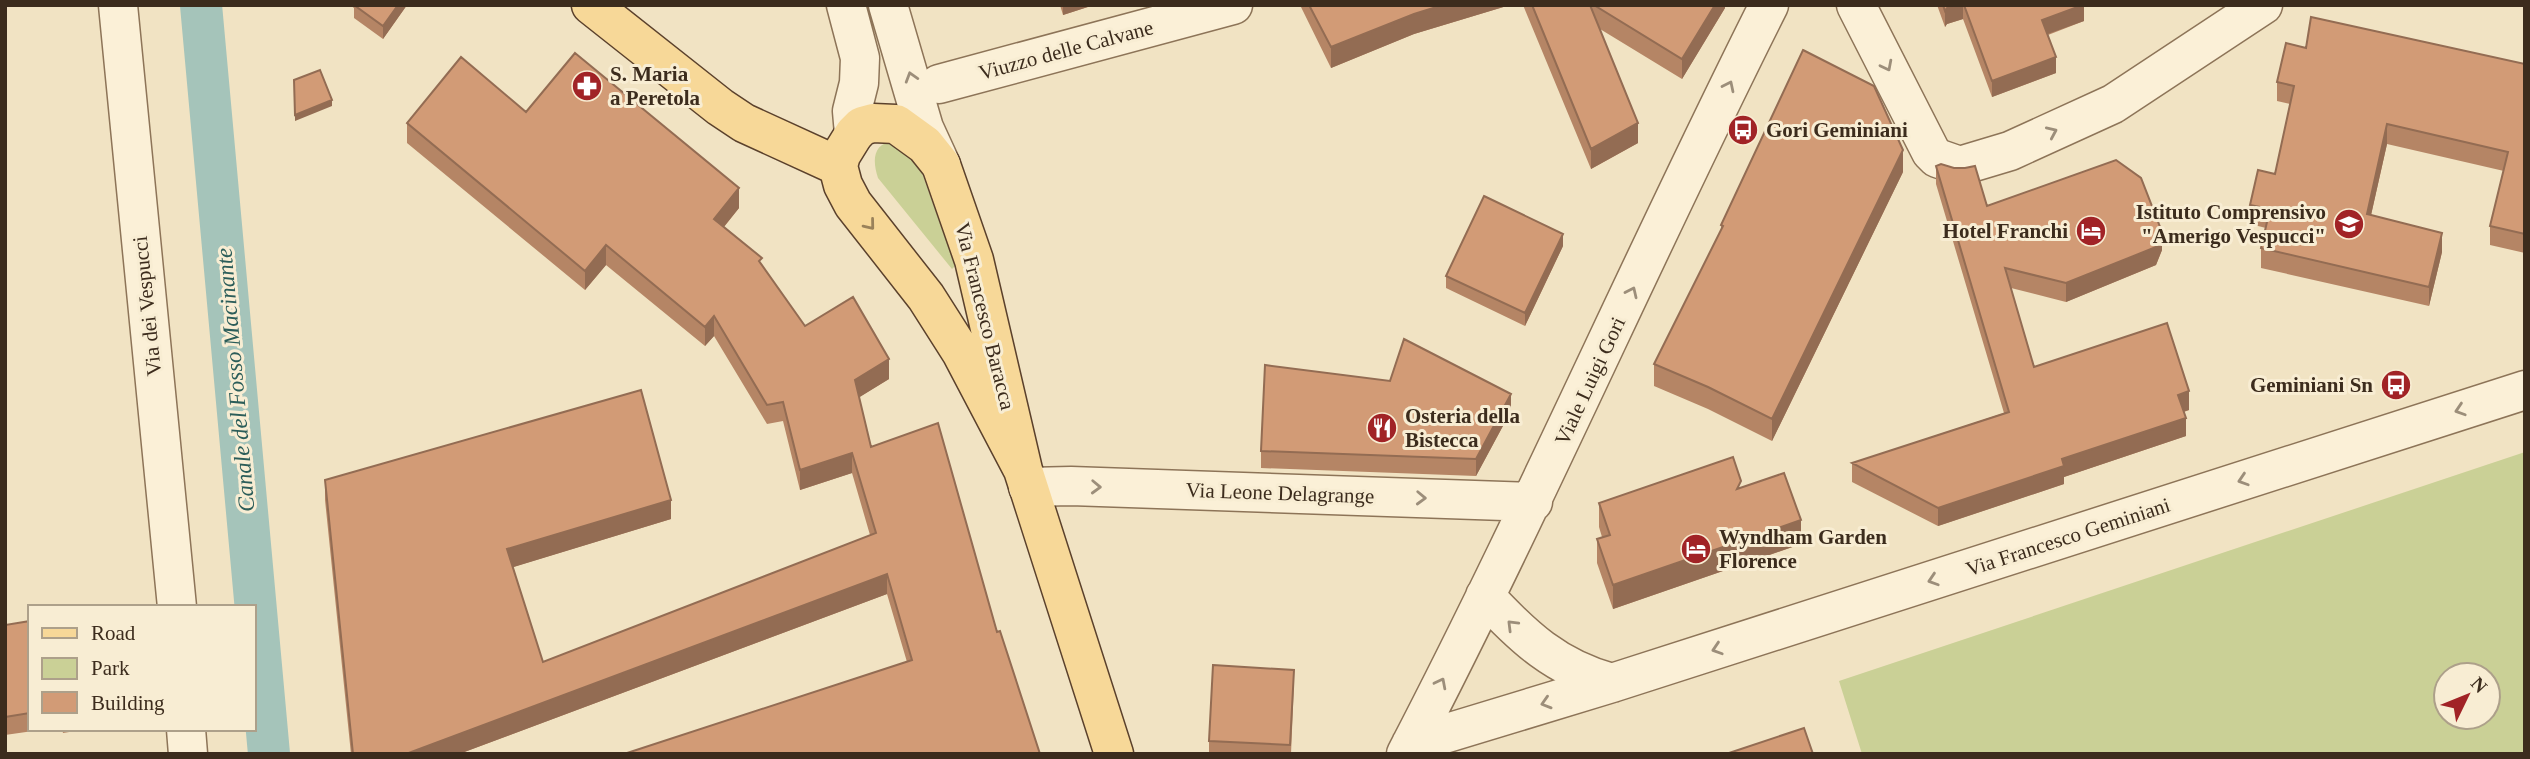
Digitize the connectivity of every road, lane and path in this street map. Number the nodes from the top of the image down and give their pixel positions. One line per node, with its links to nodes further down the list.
1 (118, 5): 16 (street, Via dei Vespucci)
2 (591, 5): 10 (main road)
3 (846, 5): 10 (street, Via Francesco Baracca)
4 (888, 5): 11 (street, Via Francesco Baracca, one-way to 4)
5 (1233, 5): 9 (street, Viuzzo delle Calvane)
6 (1769, 5): 14 (street, Viale Luigi Gori, one-way to 6)
7 (1856, 5): 8 (street, one-way to 8)
8 (2263, 5)
9 (939, 84)
10 (846, 150): 11 (main road, Via Francesco Baracca); 13 (main road, Via Francesco Baracca, one-way to 13)
11 (941, 164): 13 (main road, Via Francesco Baracca)
12 (2525, 390): 17 (street, Via Francesco Geminiani, one-way to 17)
13 (1025, 478): 14 (street, Via Leone Delagrange, one-way to 14); 21 (main road, Via Francesco Baracca)
14 (1533, 502): 15 (street, Viale Luigi Gori)
15 (1485, 596): 17 (street, one-way to 15); 19 (street, Viale Luigi Gori, one-way to 15)
16 (177, 605)
17 (1612, 683): 19 (street, Via Francesco Geminiani, one-way to 19)
18 (186, 731): 20 (street)
19 (1408, 749)
20 (188, 754)
21 (1114, 754)

